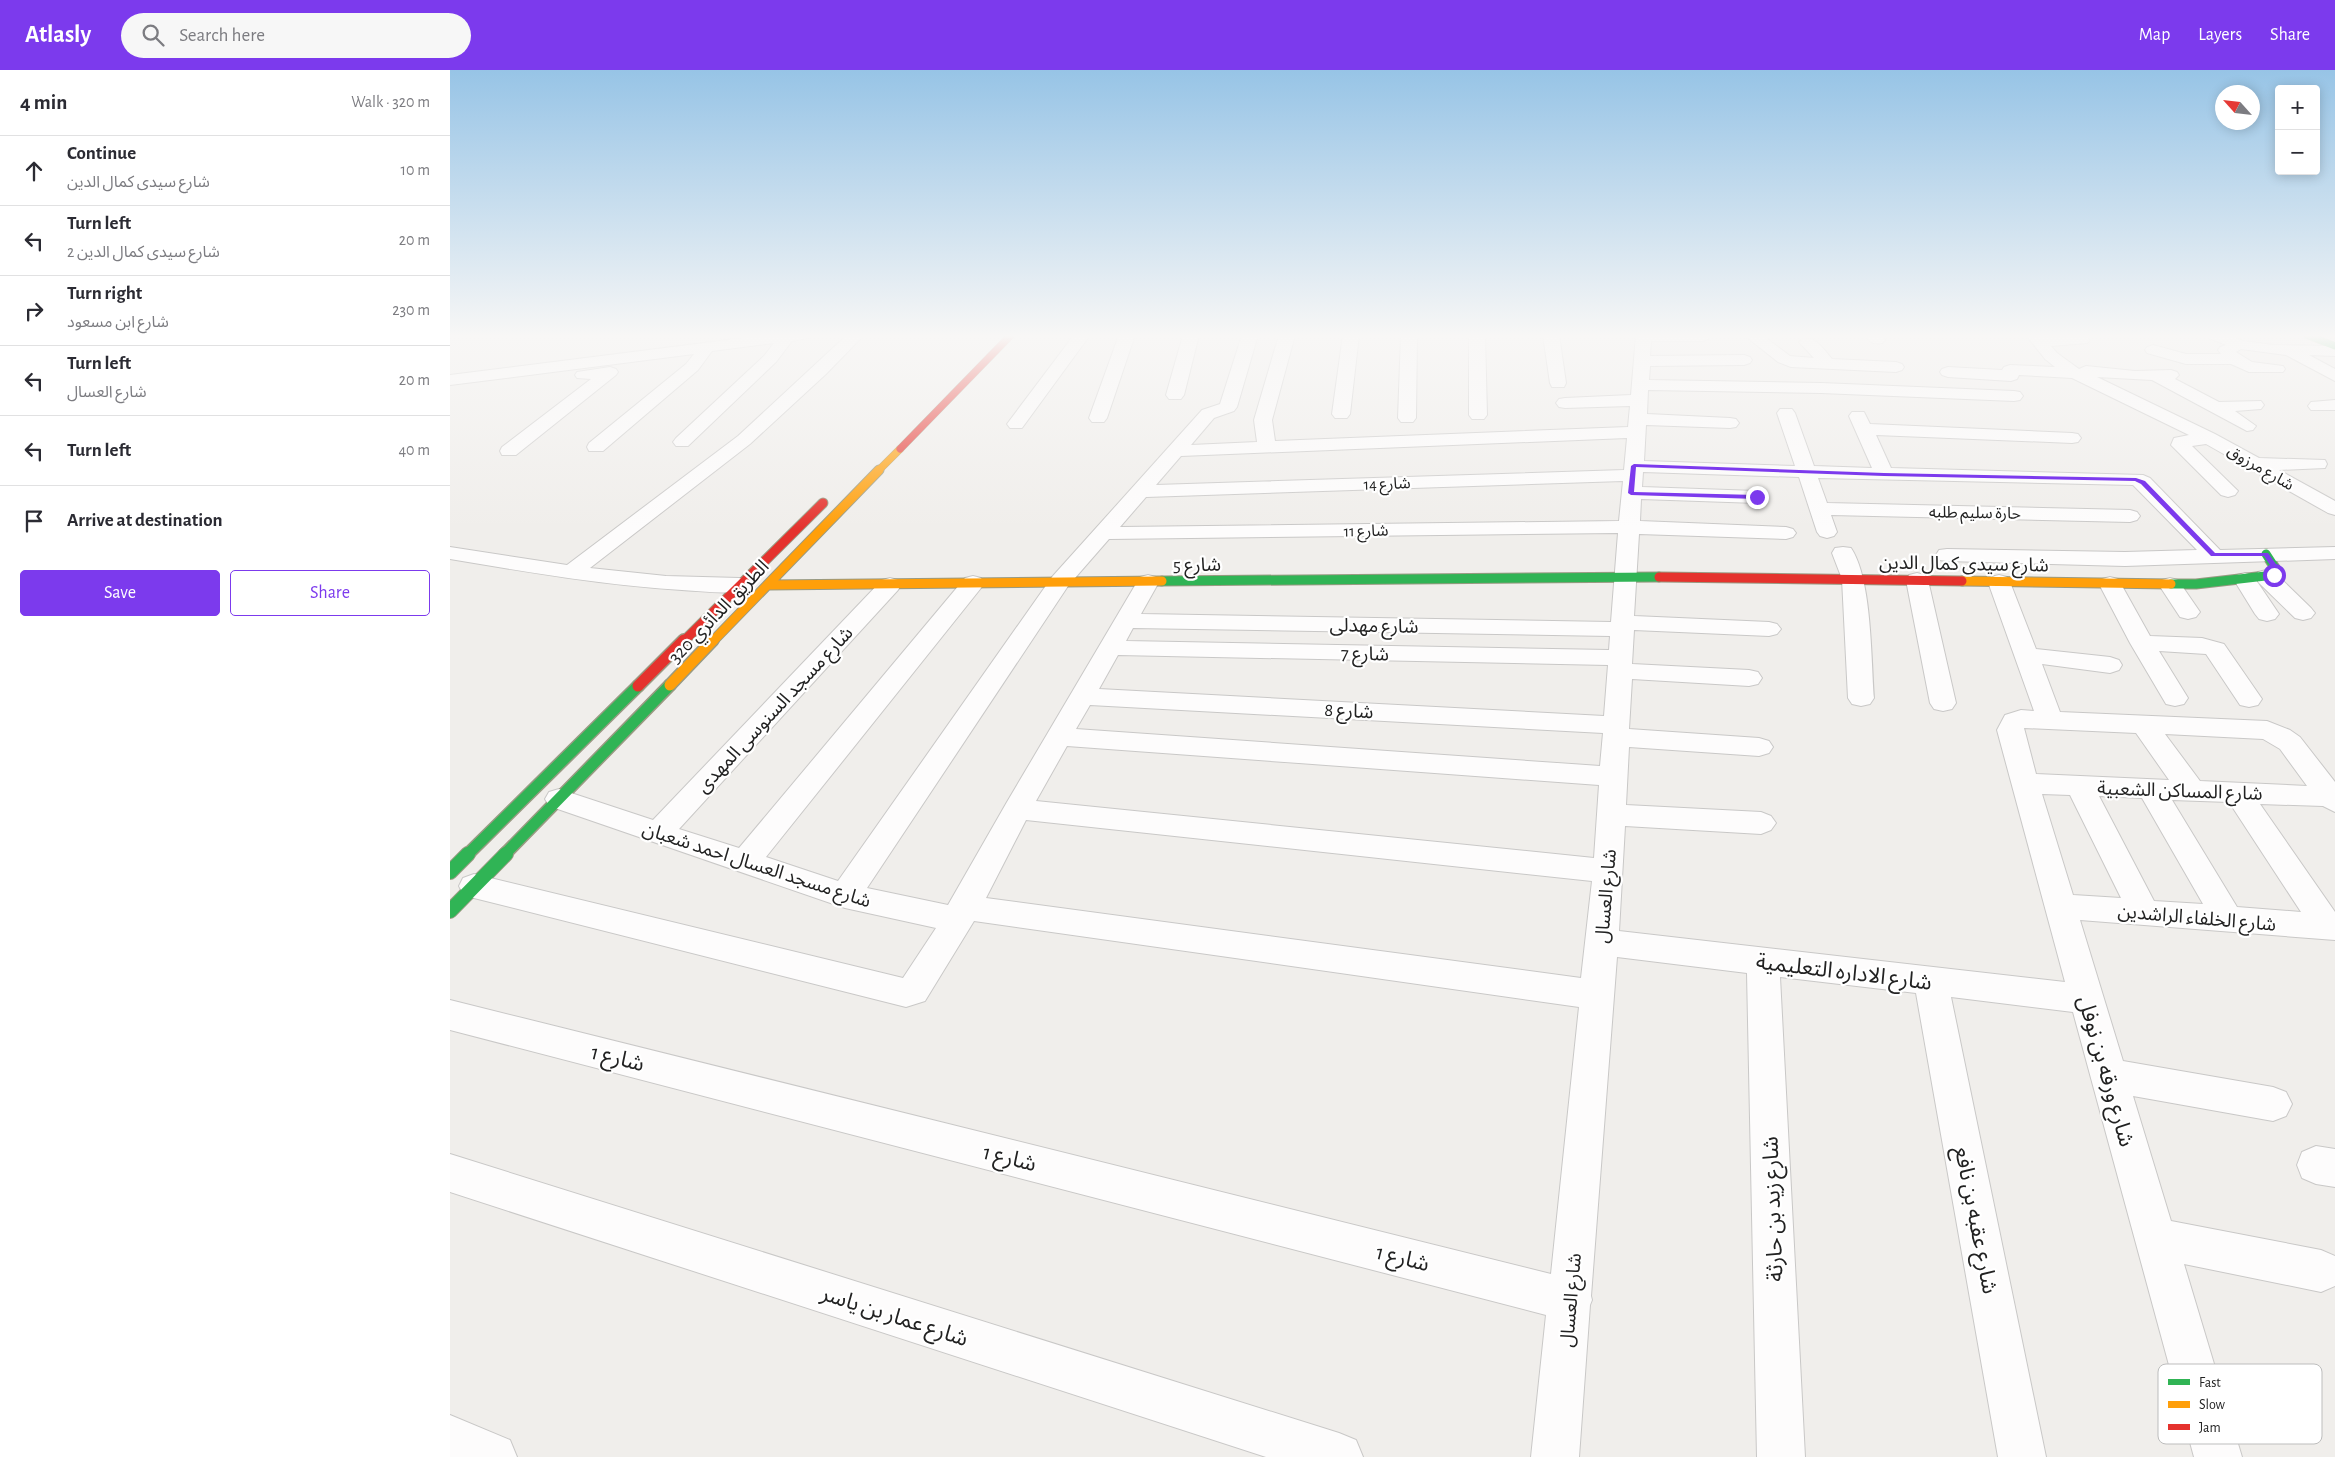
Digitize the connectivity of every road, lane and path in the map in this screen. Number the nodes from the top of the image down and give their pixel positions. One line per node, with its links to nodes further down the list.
1 (575, 400): 40 (street)
2 (653, 400): 37 (street)
3 (727, 400): 36 (street)
4 (788, 400): 65 (street)
5 (948, 400): 76 (main road, الطريق الدائري 320)
6 (1034, 400): 31 (street)
7 (1104, 400): 28 (street)
8 (1230, 400): 41 (street)
9 (1269, 400): 39 (street)
10 (1345, 400): 26 (street)
11 (1407, 400): 29 (street)
12 (1478, 400): 27 (street)
13 (1567, 400): 39 (street)
14 (1581, 400): 20 (street)
15 (1639, 400): 47 (street, شارع العسال)
16 (1653, 400): 33 (street)
17 (1670, 400): 30 (street)
18 (2130, 400): 35 (street, شارع مرزوق)
19 (2204, 400): 24 (street)
20 (1565, 403)
21 (2255, 405): 24 (street)
22 (2335, 405): 23 (street)
23 (2317, 406)
24 (2216, 407): 32 (street)
25 (1786, 413): 45 (street)
26 (1341, 414)
27 (1478, 415)
28 (1098, 418)
29 (1407, 418)
30 (1730, 423)
31 (1016, 424)
32 (2247, 426)
33 (1694, 438)
34 (2072, 438): 46 (street)
35 (2209, 438): 42 (street, شارع مرزوق); 49 (street)
36 (682, 442)
37 (596, 447)
38 (2280, 447): 43 (street)
39 (1267, 448): 41 (street)
40 (509, 451)
41 (1176, 451): 48 (street)
42 (2257, 464): 43 (street); 52 (street, شارع مرزوق)
43 (2298, 464): 44 (street)
44 (2318, 464)
45 (1807, 472): 46 (street); 47 (street); 53 (street)
46 (1884, 474): 64 (street)
47 (1632, 478): 48 (street, شارع 14); 51 (street); 55 (street, شارع العسال)
48 (1141, 491): 57 (street)
49 (2228, 491)
50 (831, 495): 75 (main road, الطريق الدائري 320)
51 (1757, 497)
52 (2329, 502)
53 (1819, 509): 54 (street, حارة سليم طلبه); 56 (street)
54 (2130, 516)
55 (1629, 527): 57 (street, شارع 11); 58 (street, شارع 11); 66 (street, شارع العسال)
56 (1827, 532)
57 (1104, 533): 70 (street)
58 (1786, 533)
59 (450, 553): 65 (street)
60 (1844, 553): 68 (street)
61 (2335, 553): 62 (street)
62 (2266, 554): 64 (street); 67 (main road)
63 (1947, 555): 64 (street)
64 (2214, 555)
65 (571, 572): 75 (street)
66 (1625, 577): 68 (main road, شارع سيدى كمال الدين); 71 (main road, شارع 5); 85 (street, شارع العسال)
67 (2255, 578): 78 (main road, شارع سيدى كمال الدين); 80 (street); 81 (street)
68 (1853, 579): 69 (main road, شارع سيدى كمال الدين); 91 (street)
69 (1917, 580): 72 (main road, شارع سيدى كمال الدين); 94 (street)
70 (1060, 582): 71 (main road, شارع 5); 73 (main road, شارع 5); 115 (street)
71 (1148, 582): 82 (street)
72 (1999, 582): 74 (main road, شارع سيدى كمال الدين); 87 (street)
73 (973, 583): 77 (main road, شارع 5); 112 (street)
74 (2110, 584): 78 (main road, شارع سيدى كمال الدين); 84 (street)
75 (739, 585): 114 (main road, الطريق الدائري 320)
76 (769, 585): 77 (main road, شارع 5); 107 (main road, الطريق الدائري 320)
77 (890, 585): 111 (street, شارع مسجد السنوسى المهدى)
78 (2170, 585): 79 (street)
79 (2188, 612)
80 (2303, 613)
81 (2267, 614)
82 (1126, 621): 85 (street, شارع مهدلى); 86 (street)
83 (1769, 629): 85 (street)
84 (2142, 643): 92 (street); 93 (street)
85 (1621, 645): 86 (street, شارع 7); 89 (street); 97 (street, شارع العسال)
86 (1110, 648): 90 (street)
87 (2026, 655): 88 (street); 95 (street)
88 (2110, 665)
89 (1749, 678)
90 (1083, 696): 97 (street, شارع 8); 98 (street)
91 (1861, 698)
92 (2175, 698)
93 (2249, 699)
94 (1943, 703)
95 (2050, 720): 96 (street); 101 (street, شارع ورقه بن نوفل)
96 (2143, 724): 104 (street); 106 (street)
97 (1616, 731): 99 (street, شارع 8); 100 (street, شارع العسال)
98 (1059, 737): 100 (street); 108 (street)
99 (1759, 747)
100 (1614, 776): 109 (street, شارع العسال)
101 (2025, 783): 102 (street, شارع المساكن الشعبية); 116 (street, شارع ورقه بن نوفل)
102 (2080, 786): 103 (street, شارع المساكن الشعبية); 118 (street)
103 (2151, 789): 104 (street, شارع المساكن الشعبية); 120 (street)
104 (2192, 790): 105 (street, شارع المساكن الشعبية)
105 (2237, 792): 106 (street, شارع المساكن الشعبية); 121 (street)
106 (2334, 799)
107 (559, 800): 111 (street, شارع مسجد العسال احمد شعبان); 114 (main road, الطريق الدائري 320)
108 (1017, 808): 113 (street); 119 (street)
109 (1611, 815): 110 (street); 113 (street, شارع العسال)
110 (1761, 823)
111 (658, 833): 112 (street, شارع مسجد العسال احمد شعبان)
112 (744, 862): 115 (street, شارع مسجد العسال احمد شعبان)
113 (1608, 871): 122 (street, شارع العسال)
114 (462, 879): 117 (main road, الطريق الدائري 320); 119 (street)
115 (846, 896): 119 (street, شارع مسجد العسال احمد شعبان)
116 (2060, 906): 118 (street, شارع الخلفاء الراشدين); 126 (street, شارع ورقه بن نوفل)
117 (450, 911)
118 (2144, 912): 120 (street, شارع الخلفاء الراشدين)
119 (961, 913): 125 (street, شارع مسجد العسال احمد شعبان)
120 (2228, 919): 121 (street, شارع الخلفاء الراشدين)
121 (2332, 927)
122 (1601, 942): 123 (street, شارع الاداره التعليمية); 125 (street, شارع العسال)
123 (1762, 962): 124 (street, شارع الاداره التعليمية); 140 (street, شارع زيد بن حارثة)
124 (1931, 982): 126 (street, شارع الاداره التعليمية); 141 (street, شارع عقبه بن نافع)
125 (1596, 995): 133 (street, شارع العسال)
126 (2086, 999): 128 (street, شارع ورقه بن نوفل)
127 (450, 1015): 133 (street, شارع 1)
128 (2108, 1075): 129 (street); 131 (street, شارع ورقه بن نوفل)
129 (2273, 1104)
130 (450, 1173): 138 (street, شارع عمار بن ياسر)
131 (2154, 1238): 132 (street); 134 (street, شارع ورقه بن نوفل)
132 (2321, 1271)
133 (1570, 1300): 139 (street, شارع العسال)
134 (2191, 1364)
135 (450, 1438): 137 (street)
136 (2214, 1444): 142 (street, شارع ورقه بن نوفل)
137 (493, 1457)
138 (1339, 1457)
139 (1555, 1457)
140 (1781, 1457)
141 (2022, 1457)
142 (2218, 1457)

